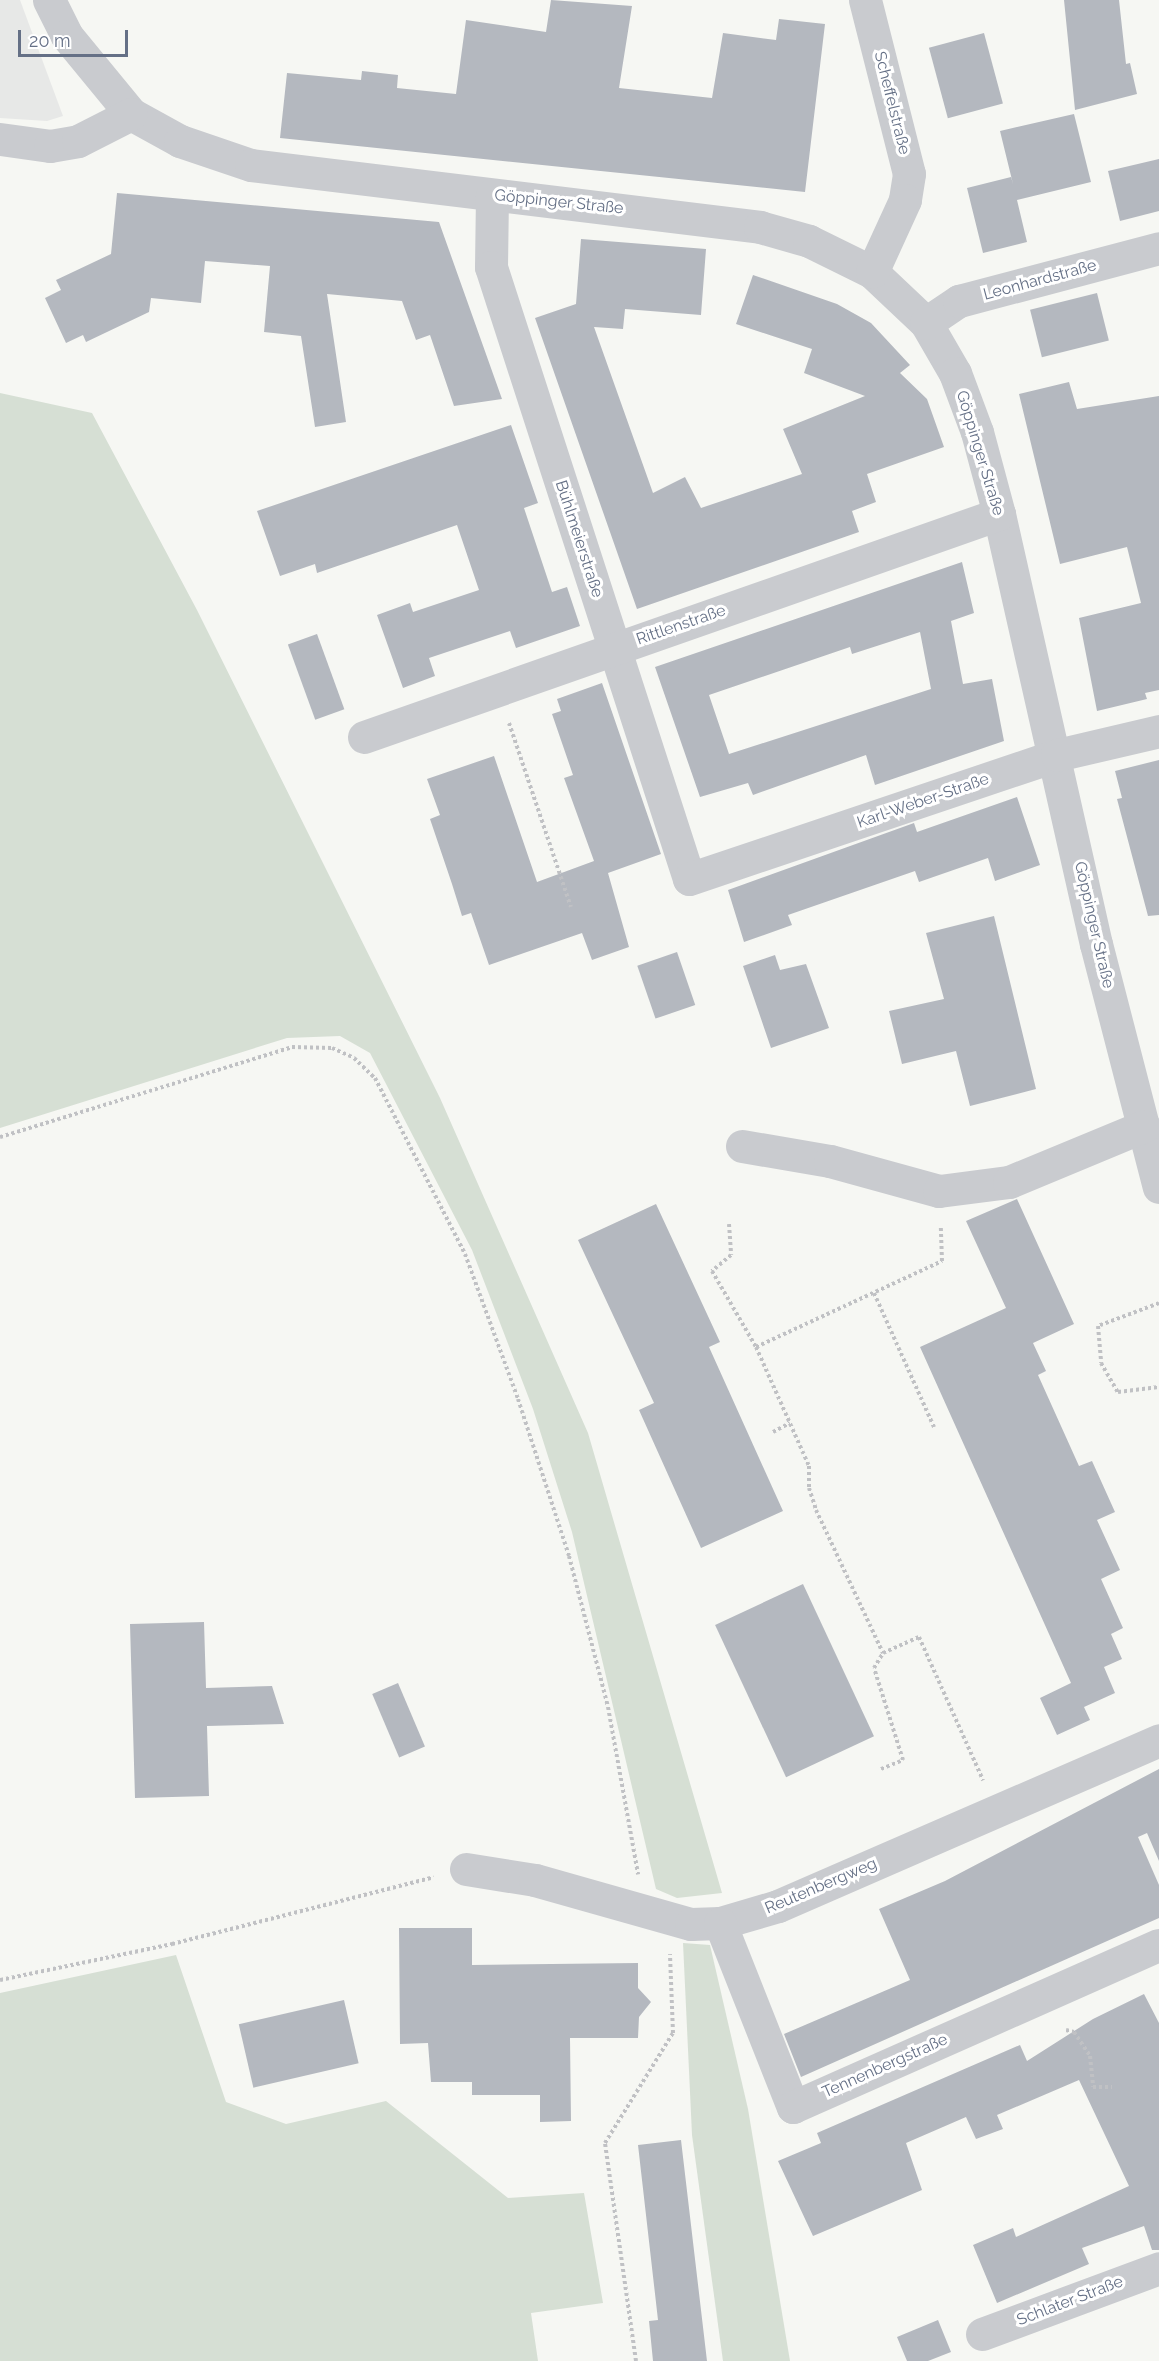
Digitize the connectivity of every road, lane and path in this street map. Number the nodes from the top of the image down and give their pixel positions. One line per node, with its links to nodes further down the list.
1 (49, 0): 3 (street)
2 (865, 0): 7 (street, Scheffelstraße)
3 (131, 114): 4 (street); 5 (street, Göppinger Straße)
4 (0, 140)
5 (492, 195): 7 (street, Göppinger Straße); 10 (street, Bühlmeierstraße)
6 (1159, 248): 8 (street, Leonhardstraße)
7 (872, 272): 8 (street, Göppinger Straße)
8 (926, 323): 9 (street, Göppinger Straße)
9 (999, 514): 10 (street, Rittlenstraße); 14 (street, Göppinger Straße)
10 (615, 648): 11 (street, Rittlenstraße); 15 (street, Bühlmeierstraße)
11 (497, 689): 13 (street, Rittlenstraße); 16 (path)
12 (1159, 731): 14 (street, Karl-Weber-Straße)
13 (364, 737)
14 (1057, 755): 15 (street, Karl-Weber-Straße); 17 (street, Göppinger Straße)
15 (689, 879)
16 (571, 907)
17 (1144, 1126): 20 (street, Göppinger Straße); 21 (street)
18 (0, 1137): 35 (path)
19 (742, 1146): 21 (street)
20 (1159, 1187)
21 (939, 1191): 23 (path)
22 (729, 1224): 25 (path)
23 (874, 1293): 25 (path); 28 (path)
24 (1159, 1303): 26 (path)
25 (756, 1347): 27 (path)
26 (1159, 1387)
27 (790, 1423): 29 (path); 30 (path)
28 (934, 1427)
29 (772, 1432)
30 (883, 1653): 32 (path); 33 (path)
31 (1159, 1740): 33 (street, Reutenbergweg)
32 (880, 1769)
33 (996, 1811): 36 (street, Reutenbergweg)
34 (466, 1869): 35 (street, Reutenbergweg); 38 (path)
35 (655, 1915): 36 (street, Reutenbergweg); 43 (path)
36 (720, 1923): 37 (street, Tennenbergstraße)
37 (1159, 1945)
38 (0, 1980)
39 (1066, 2030): 40 (path)
40 (1112, 2088)
41 (1159, 2268): 42 (street, Schlater Straße)
42 (982, 2334)
43 (636, 2361)

